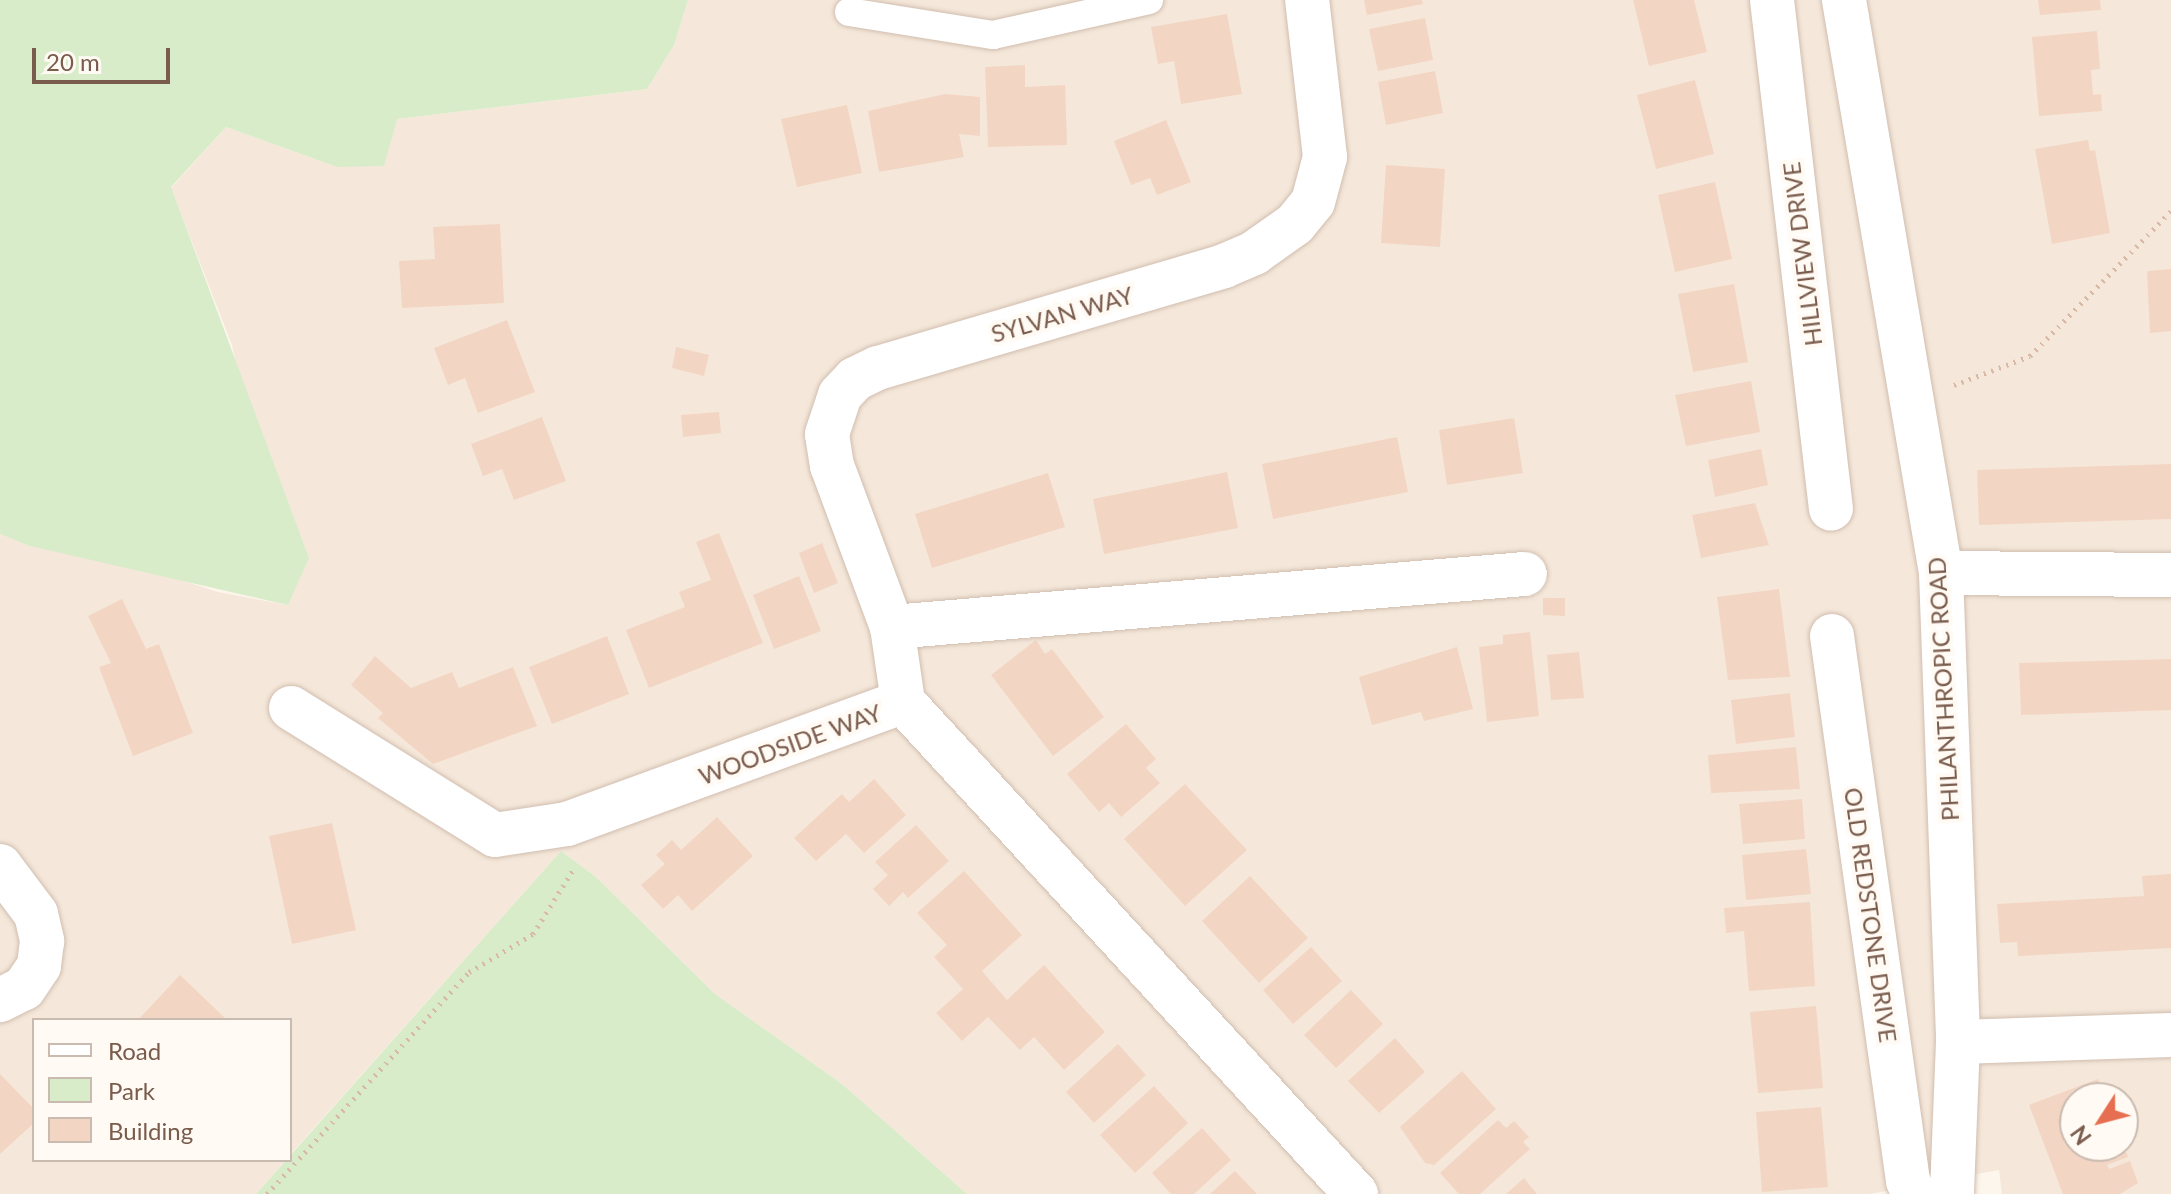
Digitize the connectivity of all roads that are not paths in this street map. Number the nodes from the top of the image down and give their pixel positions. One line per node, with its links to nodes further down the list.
1 (1149, 0): 5 (lane)
2 (1307, 0): 10 (street, SYLVAN WAY)
3 (1772, 0): 6 (street, HILLVIEW DRIVE)
4 (1844, 0): 7 (street, PHILANTHROPIC ROAD)
5 (849, 12)
6 (1831, 509)
7 (1941, 573): 9 (street); 17 (street, PHILANTHROPIC ROAD)
8 (1525, 574): 10 (street)
9 (2171, 575)
10 (892, 627): 12 (street, SYLVAN WAY)
11 (1832, 636): 19 (street, OLD REDSTONE DRIVE)
12 (903, 702): 13 (street, WOODSIDE WAY); 18 (street, WOODSIDE WAY)
13 (291, 708)
14 (0, 866): 15 (street)
15 (0, 1000)
16 (2171, 1035): 17 (street)
17 (1958, 1042): 20 (street, PHILANTHROPIC ROAD)
18 (1356, 1194)
19 (1914, 1194)
20 (1952, 1194)

